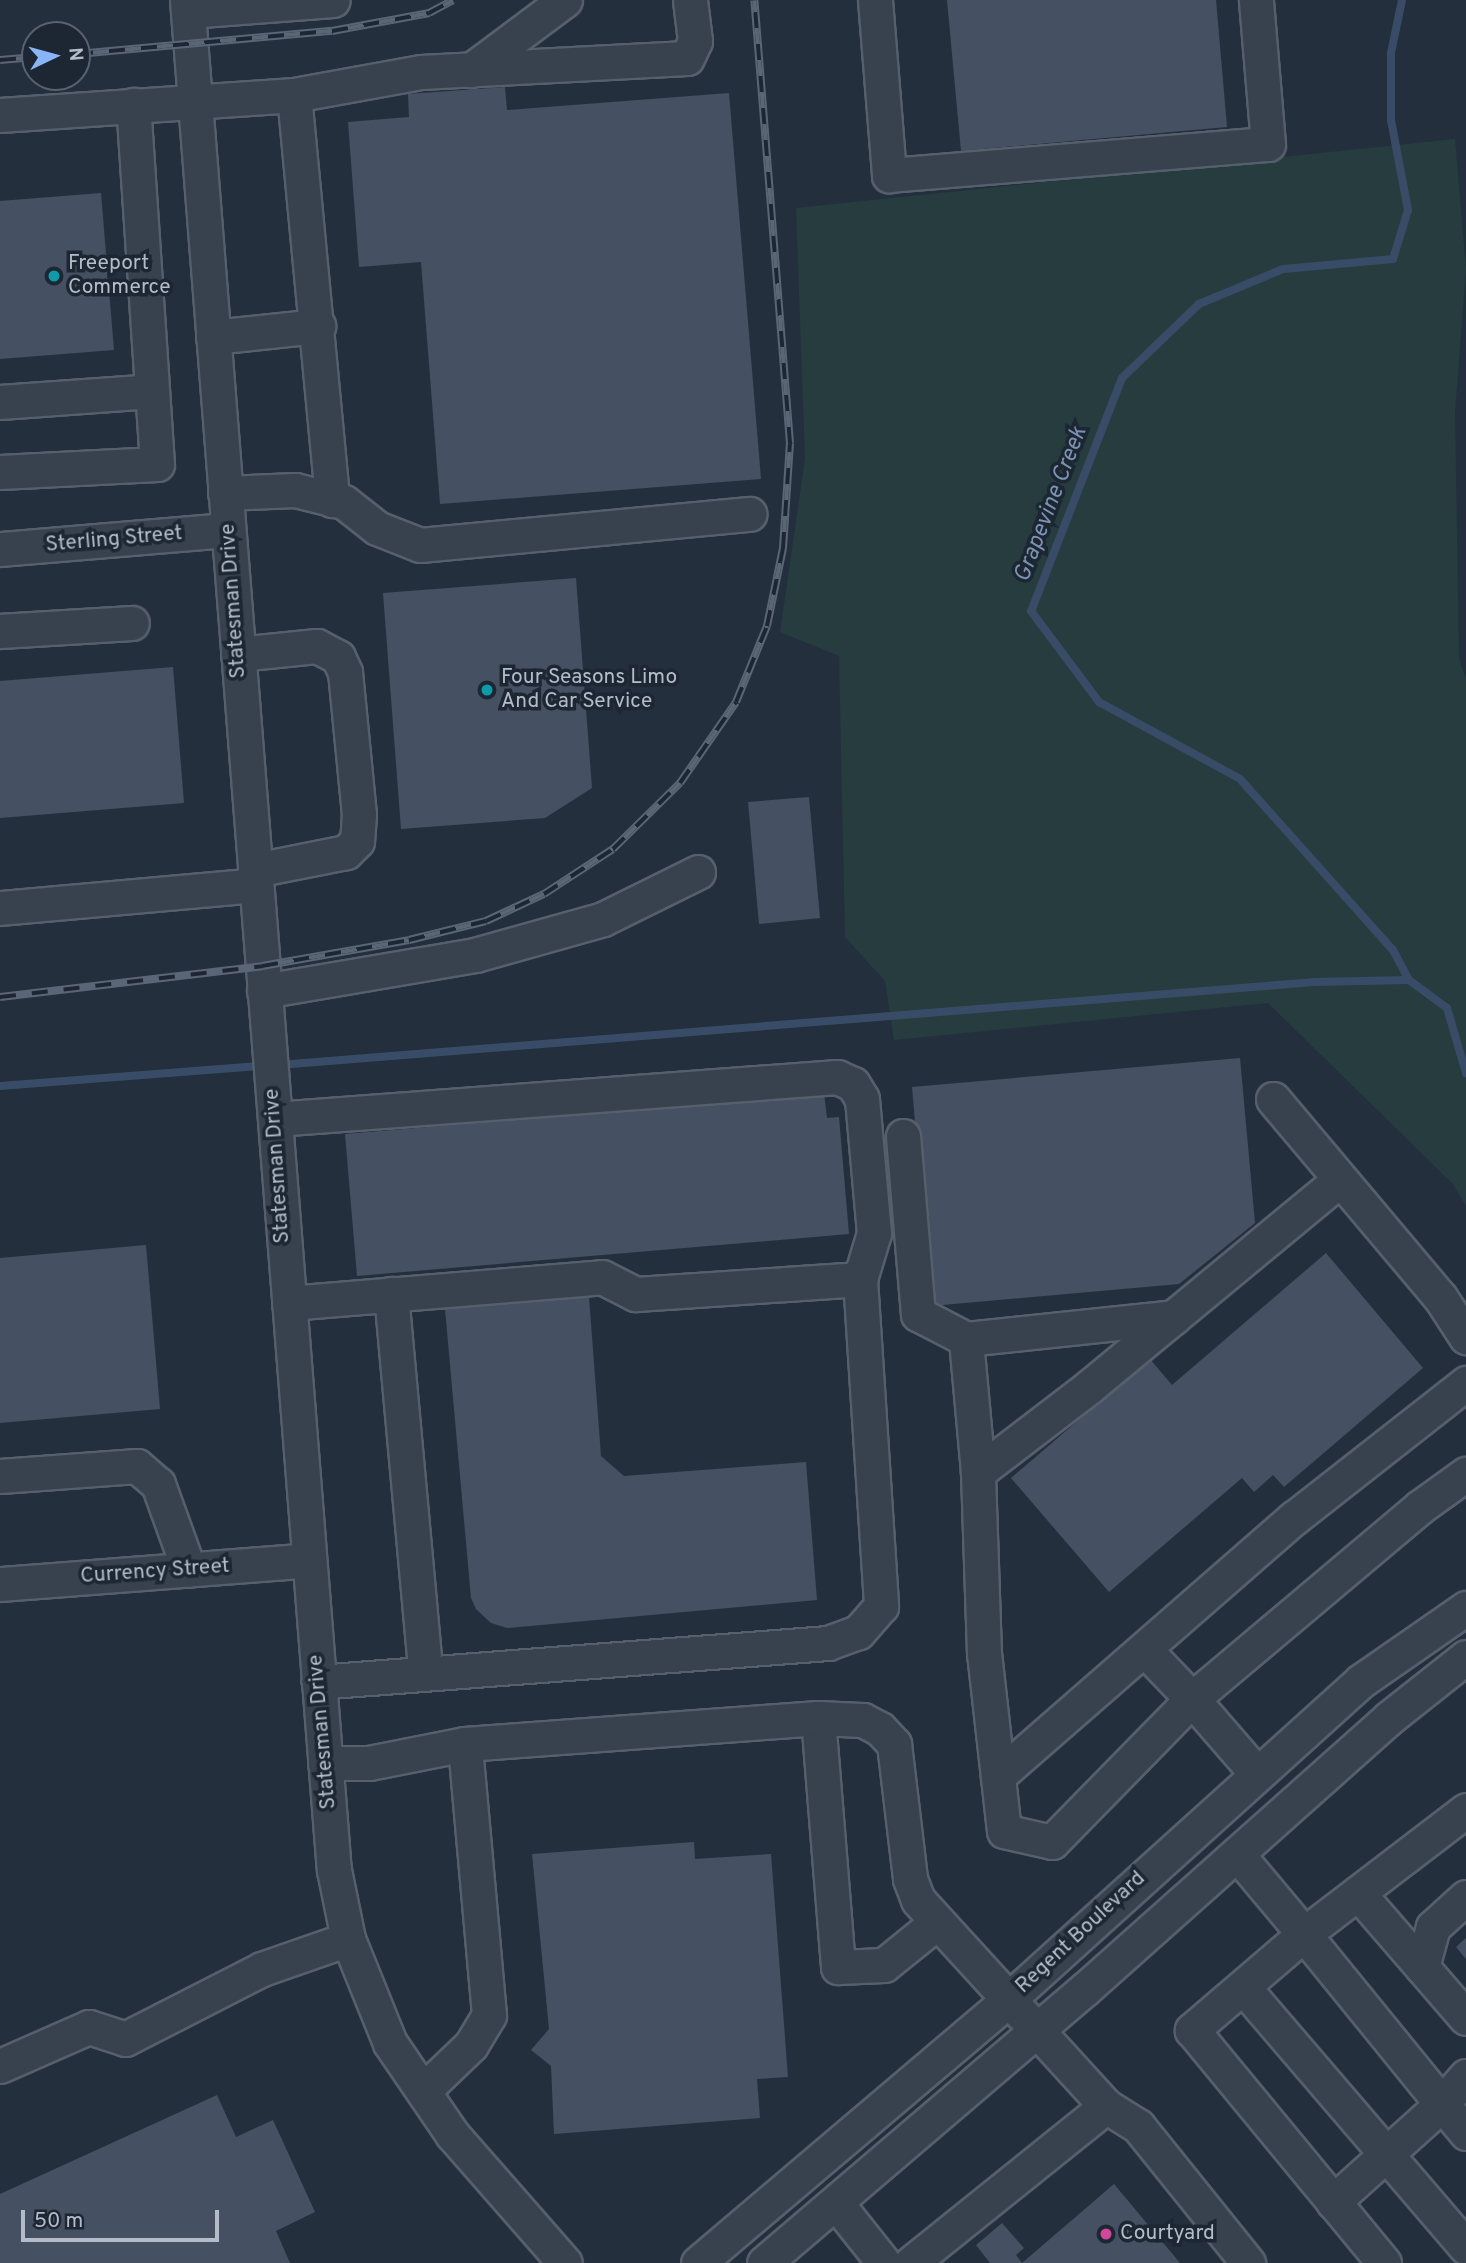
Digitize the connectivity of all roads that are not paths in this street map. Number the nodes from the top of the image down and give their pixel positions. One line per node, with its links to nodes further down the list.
1 (333, 0): 6 (street)
2 (565, 0): 7 (street)
3 (690, 0): 7 (street)
4 (875, 0): 5 (street)
5 (1256, 0)
6 (187, 5): 9 (street, Statesman Drive)
7 (471, 70): 8 (street)
8 (294, 96): 9 (street); 12 (street)
9 (195, 100): 10 (street); 13 (street, Statesman Drive)
10 (133, 105): 11 (street); 14 (street)
11 (0, 115)
12 (318, 326): 13 (street); 18 (street)
13 (213, 337): 17 (street, Statesman Drive)
14 (152, 391): 15 (street); 16 (street)
15 (0, 401)
16 (0, 472)
17 (225, 493): 18 (street); 20 (street, Statesman Drive)
18 (331, 500): 19 (street)
19 (750, 513)
20 (228, 530): 21 (street, Sterling Street); 24 (street, Statesman Drive)
21 (1, 544)
22 (132, 623): 23 (street)
23 (0, 631)
24 (238, 654): 26 (street, Statesman Drive); 26 (street)
25 (698, 872): 28 (street)
26 (256, 878): 27 (street); 28 (street, Statesman Drive)
27 (0, 908)
28 (265, 999): 30 (street, Statesman Drive)
29 (1273, 1099): 32 (street)
30 (275, 1119): 33 (street); 35 (street, Statesman Drive)
31 (903, 1136): 38 (street)
32 (1340, 1179): 36 (street); 37 (street)
33 (860, 1279): 34 (street); 49 (street)
34 (391, 1294): 35 (street); 49 (street)
35 (289, 1303): 43 (street, Statesman Drive)
36 (1174, 1317): 38 (street); 40 (street)
37 (1466, 1337)
38 (965, 1339): 40 (street)
39 (1466, 1383): 47 (street)
40 (978, 1472): 56 (street)
41 (1466, 1474): 51 (street)
42 (0, 1476): 44 (street)
43 (309, 1560): 44 (street, Currency Street); 50 (street, Statesman Drive)
44 (189, 1570): 45 (street, Currency Street)
45 (0, 1584)
46 (1466, 1608): 55 (street, Regent Boulevard)
47 (1146, 1651): 51 (street); 56 (street)
48 (1466, 1657): 58 (street, Regent Boulevard)
49 (425, 1671): 50 (street)
50 (318, 1682): 54 (street, Statesman Drive)
51 (1192, 1699): 55 (street); 56 (street)
52 (818, 1717): 53 (street); 61 (street); 61 (street)
53 (465, 1744): 54 (street); 71 (street)
54 (325, 1763): 63 (street, Statesman Drive)
55 (1258, 1774): 66 (street, Regent Boulevard)
56 (999, 1776)
57 (1466, 1810): 59 (street)
58 (1237, 1854): 62 (street); 68 (street, Regent Boulevard)
59 (1358, 1893): 62 (street); 64 (street)
60 (1466, 1897): 64 (street)
61 (936, 1923): 66 (street)
62 (1304, 1934): 65 (street); 72 (street)
63 (348, 1939): 69 (street); 71 (street, Statesman Drive)
64 (1422, 1967): 67 (street)
65 (1243, 1987): 75 (street); 76 (street)
66 (1009, 2000): 68 (street); 80 (street, Regent Boulevard)
67 (1466, 2018)
68 (1036, 2032): 73 (street); 77 (street, Regent Boulevard)
69 (0, 2066)
70 (1466, 2076): 72 (street)
71 (423, 2091): 79 (street, Statesman Drive)
72 (1442, 2104): 74 (street); 75 (street)
73 (1106, 2106): 83 (street); 84 (street)
74 (1466, 2133)
75 (1388, 2153): 76 (street); 78 (street)
76 (1333, 2202): 85 (street)
77 (837, 2204): 81 (street, Regent Boulevard); 82 (street)
78 (1466, 2246)
79 (565, 2263)
80 (698, 2263)
81 (764, 2263)
82 (884, 2263)
83 (911, 2263)
84 (1248, 2263)
85 (1384, 2263)

